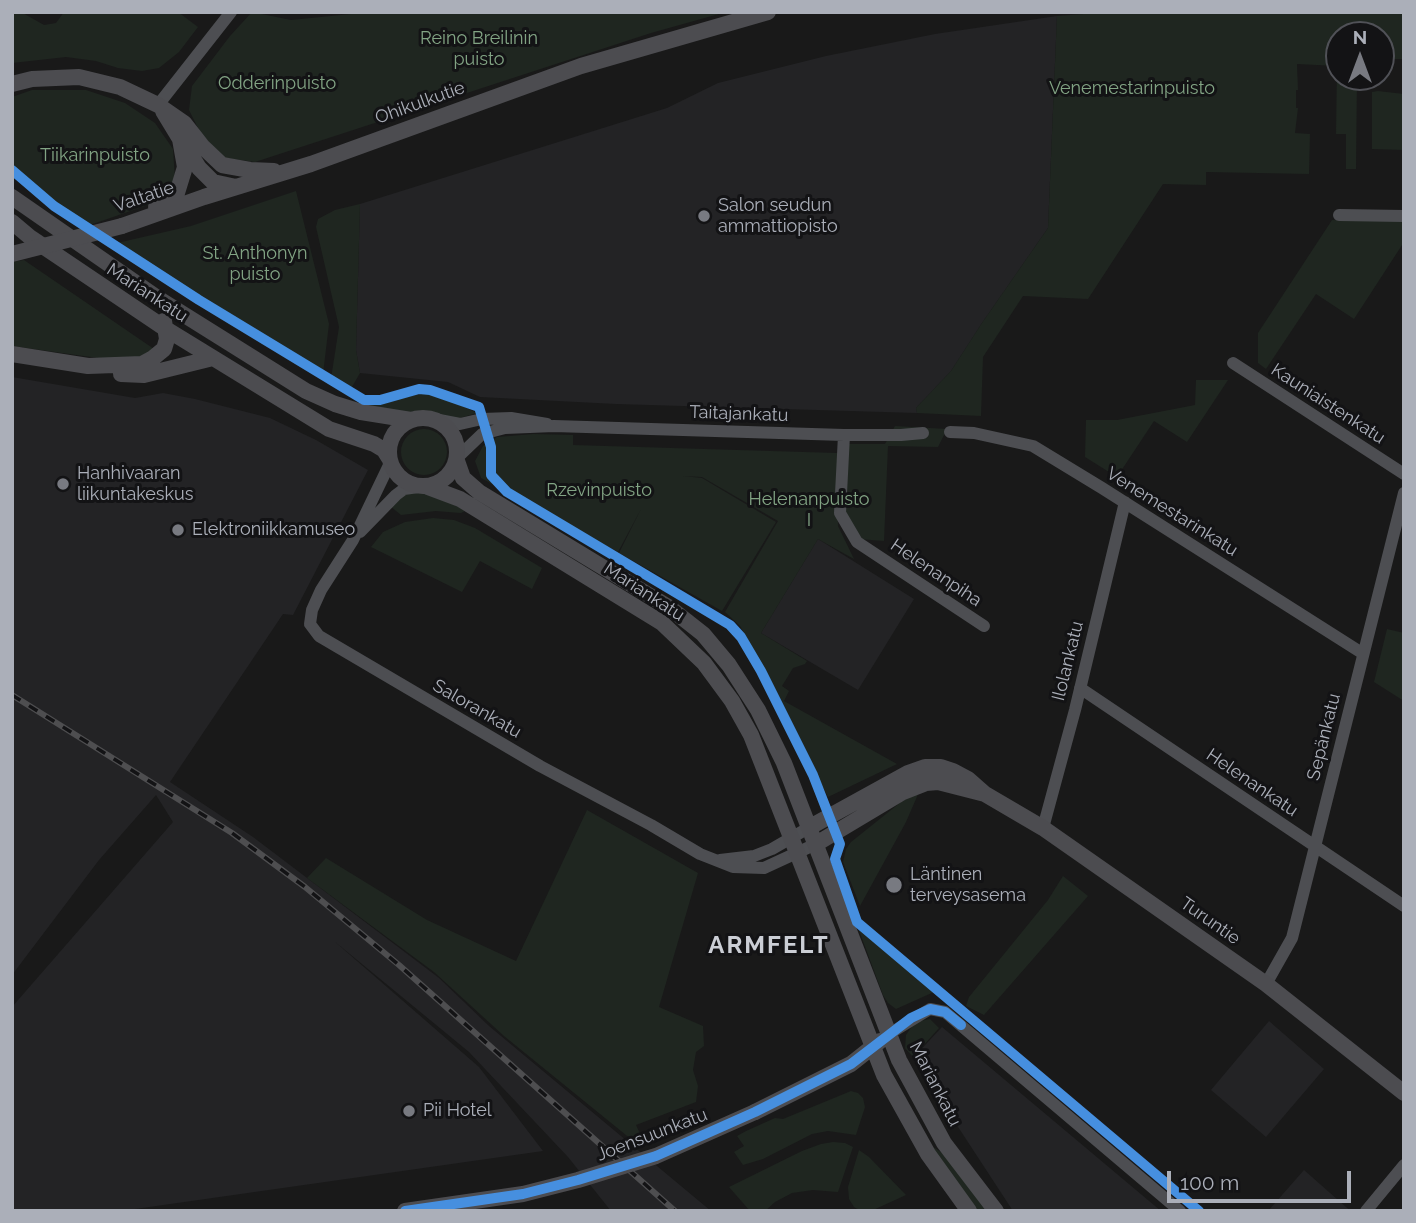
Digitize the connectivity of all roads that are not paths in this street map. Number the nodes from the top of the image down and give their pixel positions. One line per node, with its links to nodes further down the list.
1 (231, 12): 4 (street)
2 (768, 12): 6 (main road, Ohikulkutie)
3 (12, 84): 4 (main road)
4 (158, 105): 5 (main road); 6 (main road)
5 (180, 139): 7 (main road); 12 (main road)
6 (287, 172): 7 (main road, Valtatie)
7 (237, 187): 12 (main road, Valtatie)
8 (12, 197): 14 (main road, Mariankatu)
9 (1339, 215): 10 (street)
10 (1404, 216)
11 (12, 222): 15 (main road, Mariankatu)
12 (128, 224): 13 (main road, Valtatie, bridge)
13 (12, 254)
14 (159, 299): 15 (main road); 21 (main road, Mariankatu)
15 (166, 329): 17 (main road, Mariankatu); 19 (main road)
16 (12, 354): 19 (main road)
17 (213, 358): 19 (main road); 27 (main road, Mariankatu)
18 (1233, 363): 28 (street, Kauniaistenkatu)
19 (88, 366)
20 (434, 419): 21 (main road); 22 (street, Taitajankatu); 26 (main road)
21 (411, 420): 27 (main road)
22 (554, 426): 25 (street, Taitajankatu); 26 (street, Taitajankatu)
23 (950, 432): 31 (street, Venemestarinkatu)
24 (923, 433): 25 (street, Taitajankatu)
25 (844, 435): 33 (street, Helenanpiha)
26 (457, 459): 29 (main road); 37 (main road, Mariankatu)
27 (390, 460): 29 (main road); 32 (street, Salorankatu)
28 (1404, 474)
29 (423, 487): 32 (street, Salorankatu); 40 (main road, Mariankatu)
30 (1404, 493): 34 (street, Sepänkatu)
31 (1125, 502): 34 (street, Venemestarinkatu); 35 (street, Ilolankatu)
32 (353, 540): 40 (street, Salorankatu)
33 (984, 626)
34 (1362, 653): 41 (street, Sepänkatu)
35 (1080, 688): 38 (street, Ilolankatu); 41 (street, Helenankatu)
36 (985, 794): 37 (main road, Turuntie); 38 (main road, Turuntie); 39 (main road, Turuntie)
37 (810, 827): 39 (main road, Mariankatu); 40 (street, Salorankatu)
38 (1043, 828): 43 (main road, Turuntie)
39 (816, 844): 40 (street, Salorankatu); 44 (main road, Mariankatu)
40 (794, 845): 45 (main road, Mariankatu)
41 (1316, 847): 42 (street, Helenankatu); 43 (street, Sepänkatu)
42 (1404, 906)
43 (1266, 984): 46 (main road, Turuntie)
44 (889, 1034): 45 (main road, Joensuunkatu); 50 (main road, Mariankatu); 51 (street)
45 (872, 1047): 48 (main road, Joensuunkatu, bridge); 49 (main road, Mariankatu)
46 (1404, 1093)
47 (1404, 1165): 52 (street)
48 (405, 1211)
49 (968, 1211)
50 (996, 1211)
51 (1180, 1211)
52 (1366, 1211)

